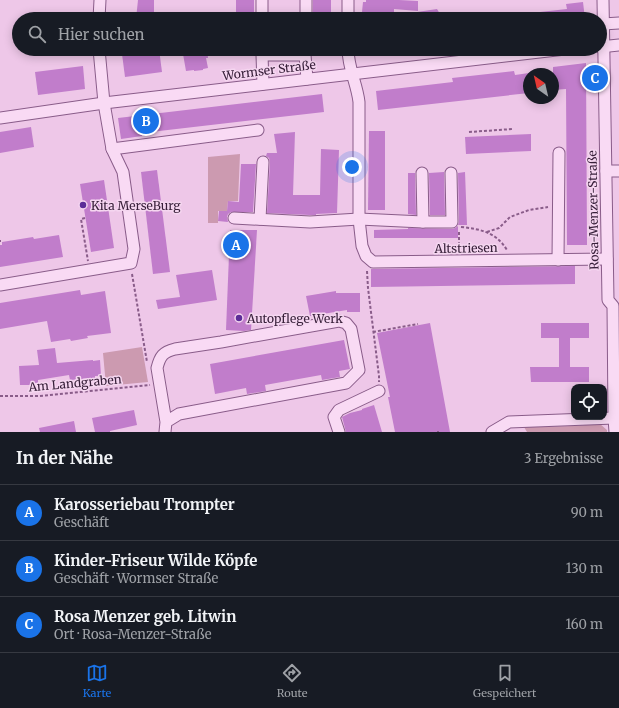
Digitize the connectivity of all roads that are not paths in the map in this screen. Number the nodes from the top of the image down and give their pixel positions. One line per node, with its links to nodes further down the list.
1 (100, 0): 6 (street)
2 (262, 0): 7 (street)
3 (306, 0): 8 (street)
4 (348, 0): 9 (street)
5 (603, 0): 10 (street, Rosa-Menzer-Straße)
6 (100, 12)
7 (262, 12)
8 (306, 12)
9 (348, 12)
10 (603, 12)
11 (619, 22): 12 (street)
12 (607, 24)
13 (619, 45): 14 (street)
14 (607, 46)
15 (100, 56): 24 (street)
16 (262, 56): 23 (street)
17 (305, 56): 22 (street)
18 (348, 56): 21 (street)
19 (505, 56): 21 (street, Wormser Straße)
20 (602, 56): 30 (street, Rosa-Menzer-Straße)
21 (352, 74): 22 (street, Wormser Straße); 36 (street)
22 (307, 78): 23 (street, Wormser Straße)
23 (263, 84): 24 (street, Wormser Straße)
24 (104, 103): 25 (street, Wormser Straße); 27 (street)
25 (0, 118)
26 (258, 130): 27 (street)
27 (112, 149): 40 (street)
28 (559, 153): 39 (street)
29 (263, 162): 35 (street)
30 (606, 171): 31 (street); 38 (street, Rosa-Menzer-Straße)
31 (619, 171)
32 (422, 173): 37 (street)
33 (451, 173): 37 (street)
34 (234, 218): 35 (street)
35 (260, 219): 36 (street)
36 (359, 220): 37 (street); 39 (street, Altstriesen)
37 (422, 222)
38 (607, 259): 39 (street, Altstriesen); 41 (street, Rosa-Menzer-Straße)
39 (558, 260)
40 (0, 285)
41 (616, 306): 43 (street, Rosa-Menzer-Straße)
42 (379, 391): 45 (street)
43 (614, 418): 46 (street); 47 (street, Rosa-Menzer-Straße)
44 (165, 427): 44 (street)
45 (339, 432)
46 (492, 432)
47 (615, 432)

